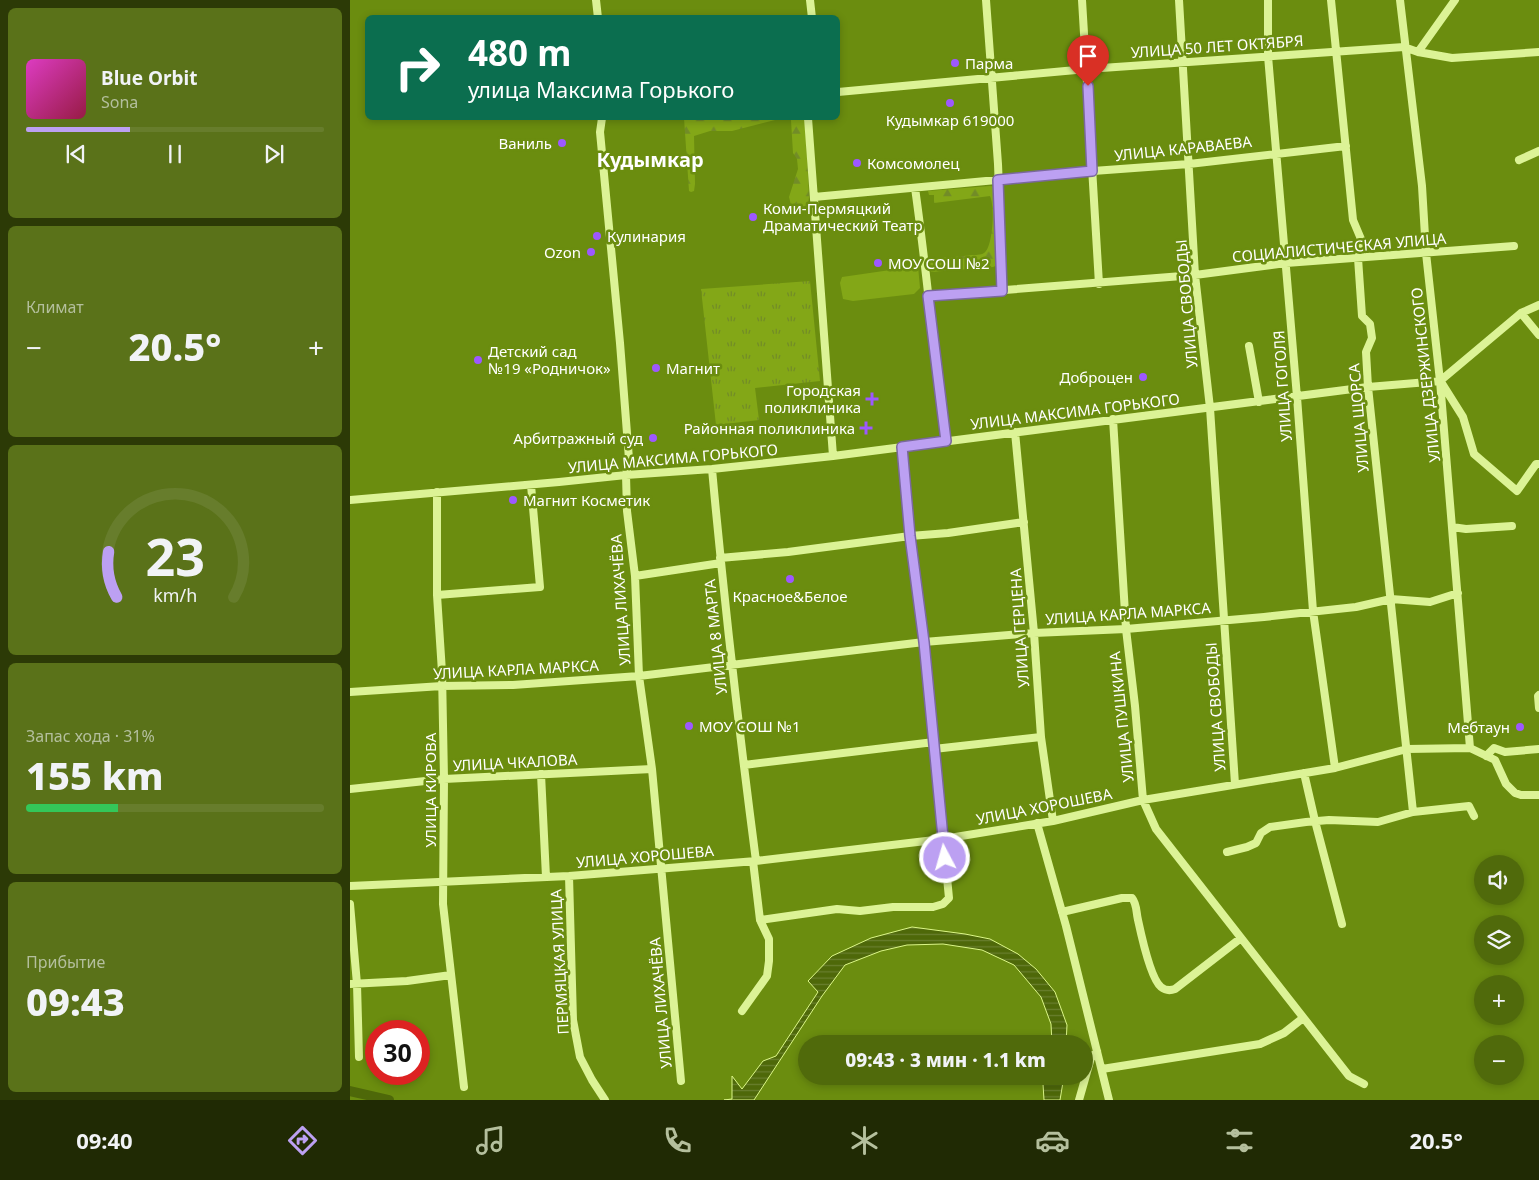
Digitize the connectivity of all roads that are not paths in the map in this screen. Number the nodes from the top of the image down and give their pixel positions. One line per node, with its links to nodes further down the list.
1 (596, 0): 10 (street)
2 (810, 0): 11 (street)
3 (986, 0): 19 (street)
4 (1082, 0): 18 (street)
5 (1179, 0): 17 (street, УЛИЦА СВОБОДЫ)
6 (1268, 0): 16 (street, УЛИЦА ГОГОЛЯ)
7 (1331, 0): 13 (street, УЛИЦА ЩОРСА)
8 (1400, 0): 12 (street, УЛИЦА ДЗЕРЖИНСКОГО)
9 (1455, 0): 14 (street)
10 (598, 15)
11 (812, 15)
12 (1404, 47): 13 (street, УЛИЦА 50 ЛЕТ ОКТЯБРЯ); 14 (street, УЛИЦА 50 ЛЕТ ОКТЯБРЯ); 33 (street, УЛИЦА ДЗЕРЖИНСКОГО)
13 (1335, 51): 16 (street, УЛИЦА 50 ЛЕТ ОКТЯБРЯ); 23 (street, УЛИЦА ЩОРСА)
14 (1418, 52): 15 (street, УЛИЦА 50 ЛЕТ ОКТЯБРЯ)
15 (1539, 52)
16 (1268, 56): 17 (street, УЛИЦА 50 ЛЕТ ОКТЯБРЯ); 25 (street, УЛИЦА ГОГОЛЯ)
17 (1184, 63): 18 (street, УЛИЦА 50 ЛЕТ ОКТЯБРЯ); 27 (street, УЛИЦА СВОБОДЫ)
18 (1087, 70): 19 (street, УЛИЦА 50 ЛЕТ ОКТЯБРЯ); 28 (street)
19 (992, 79): 20 (street, УЛИЦА 50 ЛЕТ ОКТЯБРЯ); 29 (street)
20 (840, 92)
21 (602, 120): 56 (street, УЛИЦА ЛИХАЧЁВА)
22 (808, 120): 31 (street)
23 (1346, 146): 25 (street, УЛИЦА КАРАВАЕВА); 34 (street, УЛИЦА ЩОРСА)
24 (1539, 151): 26 (street)
25 (1276, 153): 27 (street, УЛИЦА КАРАВАЕВА); 35 (street, УЛИЦА ГОГОЛЯ)
26 (1518, 160)
27 (1190, 164): 28 (street, УЛИЦА КАРАВАЕВА); 36 (street, УЛИЦА СВОБОДЫ)
28 (1092, 171): 29 (street, УЛИЦА КАРАВАЕВА); 37 (street)
29 (998, 180): 30 (street, УЛИЦА КАРАВАЕВА); 38 (street)
30 (915, 188): 31 (street, УЛИЦА КАРАВАЕВА); 39 (street)
31 (814, 197): 53 (street)
32 (1514, 246): 33 (street, СОЦИАЛИСТИЧЕСКАЯ УЛИЦА)
33 (1426, 253): 34 (street, СОЦИАЛИСТИЧЕСКАЯ УЛИЦА); 44 (street, УЛИЦА ДЗЕРЖИНСКОГО)
34 (1358, 258): 35 (street, СОЦИАЛИСТИЧЕСКАЯ УЛИЦА); 45 (street, УЛИЦА ЩОРСА)
35 (1286, 263): 36 (street, СОЦИАЛИСТИЧЕСКАЯ УЛИЦА); 46 (street, УЛИЦА ГОГОЛЯ)
36 (1195, 275): 37 (street, СОЦИАЛИСТИЧЕСКАЯ УЛИЦА); 48 (street, УЛИЦА СВОБОДЫ)
37 (1099, 284): 38 (street, СОЦИАЛИСТИЧЕСКАЯ УЛИЦА)
38 (1002, 291): 39 (street, СОЦИАЛИСТИЧЕСКАЯ УЛИЦА)
39 (928, 296): 51 (street)
40 (1539, 305): 41 (street)
41 (1522, 313): 42 (street); 44 (street)
42 (1539, 336)
43 (1249, 346): 47 (street)
44 (1440, 381): 45 (street, УЛИЦА МАКСИМА ГОРЬКОГО); 54 (street); 62 (street, УЛИЦА ДЗЕРЖИНСКОГО)
45 (1368, 387): 46 (street, УЛИЦА МАКСИМА ГОРЬКОГО); 68 (street, УЛИЦА ЩОРСА)
46 (1297, 396): 47 (street, УЛИЦА МАКСИМА ГОРЬКОГО); 69 (street, УЛИЦА ГОГОЛЯ)
47 (1259, 402): 48 (street, УЛИЦА МАКСИМА ГОРЬКОГО)
48 (1210, 408): 49 (street, УЛИЦА МАКСИМА ГОРЬКОГО); 70 (street, УЛИЦА СВОБОДЫ)
49 (1113, 419): 50 (street, УЛИЦА МАКСИМА ГОРЬКОГО); 71 (street, УЛИЦА ПУШКИНА)
50 (1015, 432): 51 (street, УЛИЦА МАКСИМА ГОРЬКОГО); 60 (street, УЛИЦА ГЕРЦЕНА)
51 (946, 441): 52 (street, УЛИЦА МАКСИМА ГОРЬКОГО)
52 (902, 447): 53 (street, УЛИЦА МАКСИМА ГОРЬКОГО); 63 (street)
53 (832, 456): 55 (street, УЛИЦА МАКСИМА ГОРЬКОГО)
54 (1539, 464)
55 (712, 469): 56 (street, УЛИЦА МАКСИМА ГОРЬКОГО); 64 (street, УЛИЦА 8 МАРТА)
56 (626, 475): 57 (street, УЛИЦА МАКСИМА ГОРЬКОГО); 65 (street, УЛИЦА ЛИХАЧЁВА)
57 (531, 485): 58 (street, УЛИЦА МАКСИМА ГОРЬКОГО); 67 (street)
58 (437, 492): 59 (street, УЛИЦА МАКСИМА ГОРЬКОГО); 67 (street, УЛИЦА КИРОВА)
59 (350, 500)
60 (1024, 522): 63 (street); 72 (street, УЛИЦА ГЕРЦЕНА)
61 (1512, 526): 62 (street)
62 (1452, 527): 66 (street, УЛИЦА ДЗЕРЖИНСКОГО)
63 (910, 536): 64 (street); 73 (street)
64 (720, 561): 65 (street); 74 (street, УЛИЦА 8 МАРТА)
65 (635, 576): 75 (street, УЛИЦА ЛИХАЧЁВА)
66 (1458, 593): 68 (street, УЛИЦА КАРЛА МАРКСА); 82 (street, УЛИЦА ДЗЕРЖИНСКОГО)
67 (437, 595): 76 (street, УЛИЦА КИРОВА)
68 (1391, 600): 69 (street, УЛИЦА КАРЛА МАРКСА); 83 (street, УЛИЦА ЩОРСА)
69 (1313, 611): 70 (street, УЛИЦА КАРЛА МАРКСА); 88 (street, УЛИЦА ГОГОЛЯ)
70 (1223, 620): 71 (street, УЛИЦА КАРЛА МАРКСА); 92 (street, УЛИЦА СВОБОДЫ)
71 (1126, 629): 72 (street, УЛИЦА КАРЛА МАРКСА); 95 (street, УЛИЦА ПУШКИНА)
72 (1034, 633): 73 (street, УЛИЦА КАРЛА МАРКСА); 80 (street, УЛИЦА ГЕРЦЕНА)
73 (924, 642): 74 (street, УЛИЦА КАРЛА МАРКСА); 81 (street)
74 (732, 664): 75 (street, УЛИЦА КАРЛА МАРКСА); 86 (street, УЛИЦА 8 МАРТА)
75 (639, 676): 76 (street, УЛИЦА КАРЛА МАРКСА); 87 (street, УЛИЦА ЛИХАЧЁВА)
76 (442, 686): 77 (street, УЛИЦА КАРЛА МАРКСА); 91 (street, УЛИЦА КИРОВА)
77 (350, 692)
78 (1539, 695): 79 (street)
79 (1539, 708)
80 (1041, 737): 81 (street); 98 (street, УЛИЦА ГЕРЦЕНА)
81 (934, 746): 86 (street); 101 (street)
82 (1470, 748): 83 (street, УЛИЦА ХОРОШЕВА); 85 (street, УЛИЦА ХОРОШЕВА)
83 (1407, 749): 88 (street, УЛИЦА ХОРОШЕВА); 96 (street, УЛИЦА ЩОРСА)
84 (1539, 749): 85 (street)
85 (1486, 756): 94 (street, УЛИЦА ХОРОШЕВА)
86 (744, 765): 103 (street, УЛИЦА 8 МАРТА)
87 (652, 768): 90 (street, УЛИЦА ЧКАЛОВА); 104 (street, УЛИЦА ЛИХАЧЁВА)
88 (1335, 768): 89 (street, УЛИЦА ХОРОШЕВА)
89 (1304, 773): 92 (street, УЛИЦА ХОРОШЕВА); 99 (street)
90 (541, 774): 91 (street, УЛИЦА ЧКАЛОВА); 106 (street, ПЕРМЯЦКАЯ УЛИЦА)
91 (444, 779): 93 (street, УЛИЦА ЧКАЛОВА); 107 (street, УЛИЦА КИРОВА)
92 (1235, 784): 95 (street, УЛИЦА ХОРОШЕВА)
93 (350, 789)
94 (1539, 795)
95 (1143, 800): 98 (street, УЛИЦА ХОРОШЕВА); 113 (street, УЛИЦА ПУШКИНА)
96 (1413, 812): 97 (street); 99 (street)
97 (1474, 816)
98 (1053, 821): 100 (street, УЛИЦА ХОРОШЕВА)
99 (1314, 821): 102 (street); 112 (street)
100 (1038, 824): 101 (street, УЛИЦА ХОРОШЕВА); 110 (street)
101 (943, 839): 103 (street, УЛИЦА ХОРОШЕВА); 111 (street)
102 (1227, 852)
103 (755, 861): 104 (street, УЛИЦА ХОРОШЕВА); 111 (street, УЛИЦА 8 МАРТА)
104 (661, 868): 105 (street, УЛИЦА ХОРОШЕВА); 121 (street, УЛИЦА ЛИХАЧЁВА)
105 (568, 876): 106 (street, УЛИЦА ХОРОШЕВА); 124 (street, ПЕРМЯЦКАЯ УЛИЦА)
106 (546, 877): 107 (street, УЛИЦА ХОРОШЕВА)
107 (444, 883): 108 (street, УЛИЦА ХОРОШЕВА); 114 (street, УЛИЦА КИРОВА)
108 (350, 886)
109 (350, 904): 115 (street)
110 (1062, 912): 113 (street); 118 (street)
111 (760, 920): 116 (street, УЛИЦА 8 МАРТА)
112 (1342, 924)
113 (1241, 938): 117 (street, УЛИЦА ПУШКИНА)
114 (451, 975): 115 (street); 123 (street, УЛИЦА КИРОВА)
115 (353, 984): 119 (street)
116 (742, 1011)
117 (1303, 1018): 120 (street); 122 (street, УЛИЦА ПУШКИНА)
118 (1097, 1051): 120 (street); 125 (street)
119 (359, 1057)
120 (1102, 1069): 126 (street)
121 (681, 1080)
122 (1364, 1084)
123 (464, 1087)
124 (605, 1100)
125 (1079, 1100)
126 (1109, 1100)

